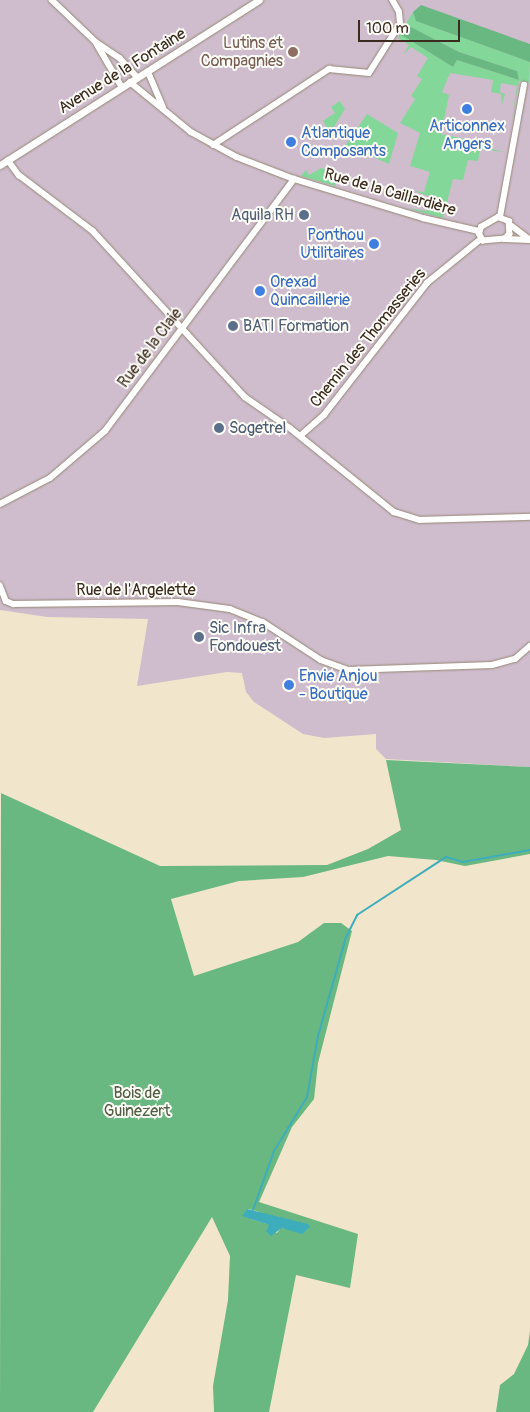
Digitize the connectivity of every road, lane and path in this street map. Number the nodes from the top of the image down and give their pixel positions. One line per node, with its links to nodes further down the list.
1 (52, 0): 4 (street)
2 (259, 0): 5 (street, Avenue de la Fontaine)
3 (392, 0): 11 (street)
4 (96, 42): 6 (street); 9 (street)
5 (148, 71): 6 (street, Avenue de la Fontaine); 10 (street, Rue de la Caillardière)
6 (138, 78): 7 (street, Avenue de la Fontaine)
7 (130, 82): 9 (street, Avenue de la Fontaine); 10 (street, Rue de la Caillardière)
8 (524, 85): 15 (street)
9 (122, 87): 12 (street, Avenue de la Fontaine)
10 (163, 107): 11 (street, Rue de la Caillardière)
11 (214, 144): 14 (street, Rue de la Caillardière)
12 (8, 160): 13 (street, Avenue de la Fontaine); 21 (street)
13 (0, 165)
14 (294, 179): 17 (street, Rue de la Caillardière); 21 (street, Rue de la Claie)
15 (500, 217): 16 (street); 17 (street)
16 (512, 226): 19 (street); 20 (street)
17 (479, 231): 18 (street)
18 (481, 239): 19 (street); 22 (street, Chemin des Thomasseries)
19 (505, 239): 20 (street)
20 (530, 240)
21 (182, 329): 22 (street); 23 (street, Rue de la Claie)
22 (300, 436): 24 (street)
23 (0, 504)
24 (530, 517)
25 (0, 585): 26 (street, Rue de l'Argelette)
26 (530, 646)

